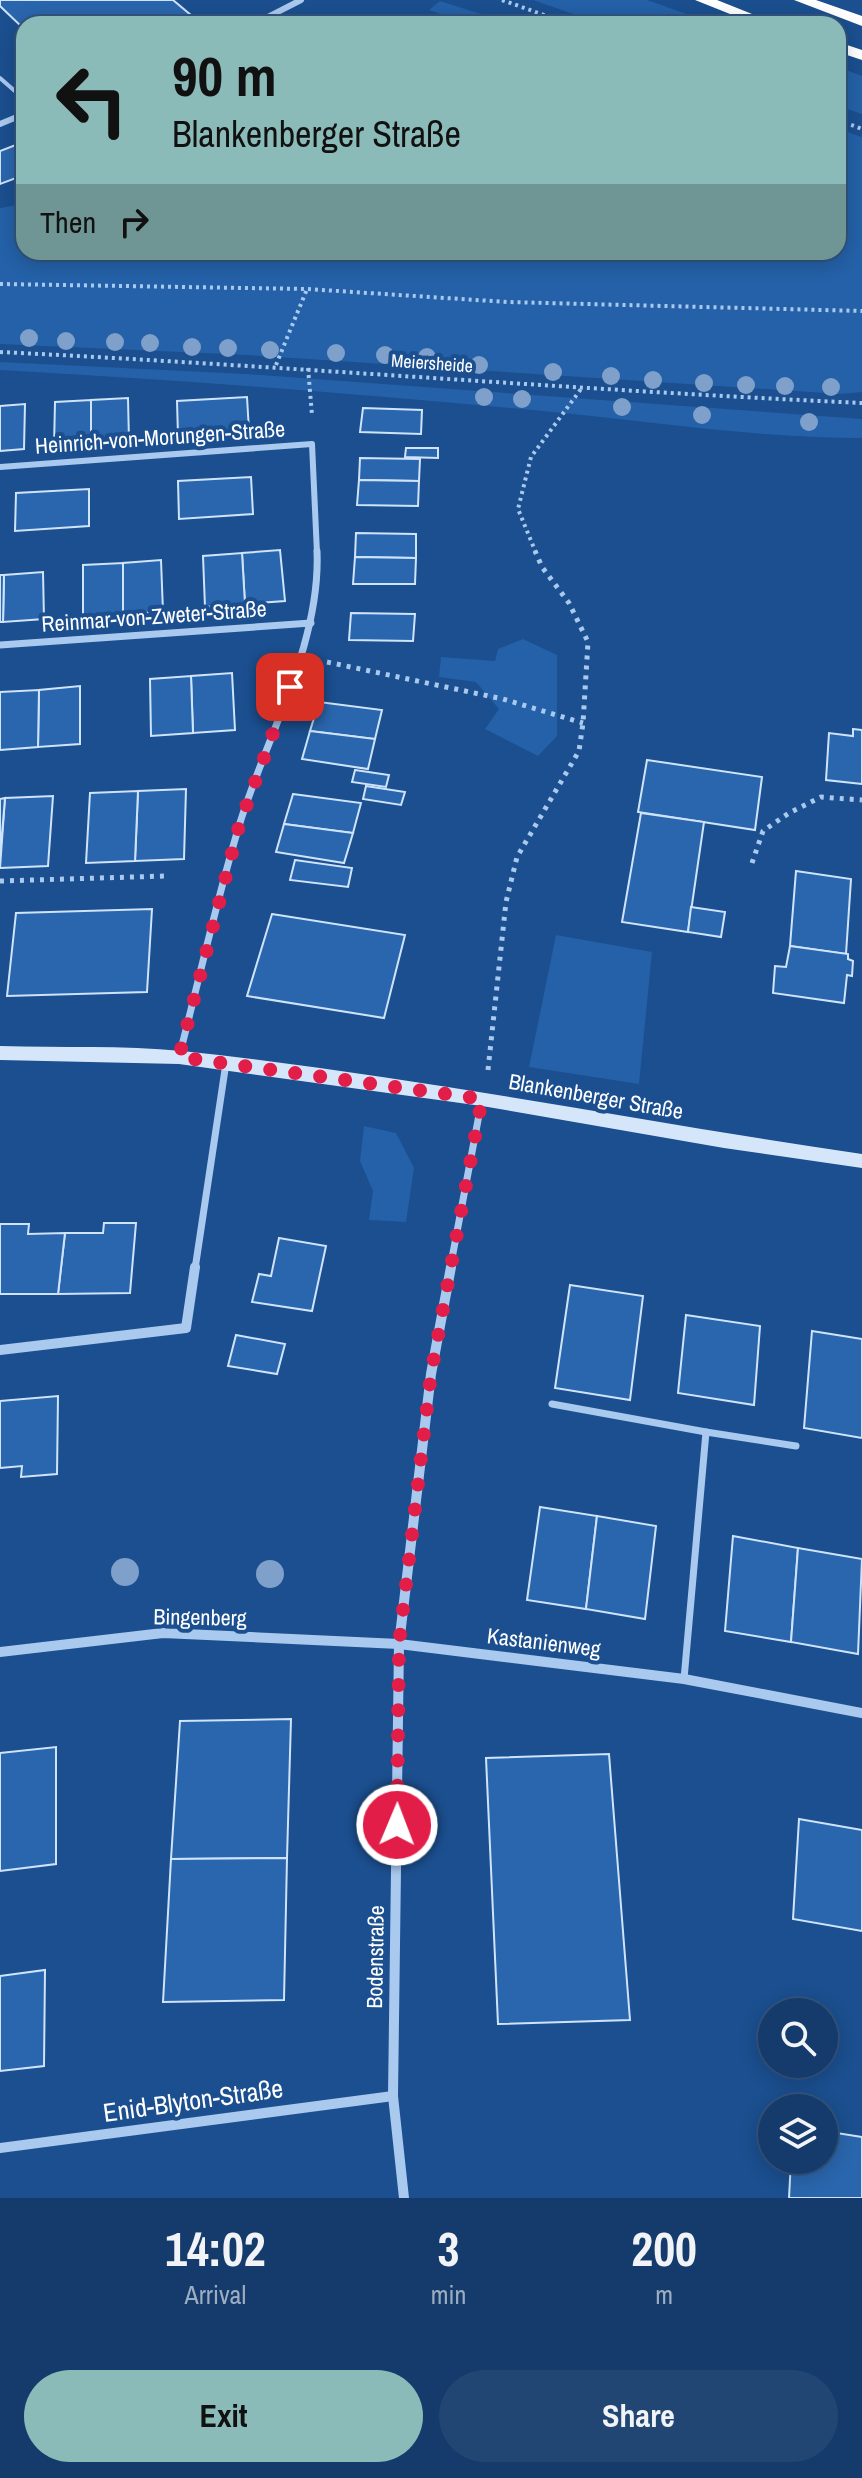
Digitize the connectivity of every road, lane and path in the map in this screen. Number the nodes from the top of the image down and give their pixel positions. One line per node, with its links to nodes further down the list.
1 (301, 0): 5 (street)
2 (502, 0): 6 (path)
3 (703, 0): 7 (highway)
4 (802, 0): 8 (highway)
5 (270, 16)
6 (547, 16)
7 (747, 16)
8 (862, 21)
9 (0, 78): 10 (lane)
10 (16, 92)
11 (0, 284): 12 (path)
12 (307, 289): 13 (path); 15 (path)
13 (862, 311)
14 (0, 352): 15 (path, Meiersheide)
15 (276, 365): 16 (path, Meiersheide)
16 (308, 368): 17 (path, Meiersheide); 19 (path, Heinrich-von-Morungen-Straße)
17 (581, 389): 18 (path, Meiersheide); 24 (path)
18 (862, 403)
19 (311, 410)
20 (0, 467): 21 (street, Heinrich-von-Morungen-Straße)
21 (311, 623): 22 (street, Reinmar-von-Zweter-Straße); 23 (street, Heinrich-von-Morungen-Straße)
22 (0, 645)
23 (300, 659): 24 (path); 30 (street, Heinrich-von-Morungen-Straße)
24 (583, 723): 32 (path)
25 (862, 800): 26 (path)
26 (752, 863)
27 (166, 876): 28 (path)
28 (0, 881)
29 (0, 1053): 30 (street, Blankenberger Straße)
30 (179, 1057): 31 (street, Blankenberger Straße)
31 (226, 1063): 32 (street, Blankenberger Straße); 34 (street)
32 (482, 1099): 33 (street, Blankenberger Straße); 38 (street, Bodenstraße)
33 (862, 1161)
34 (0, 1350)
35 (552, 1404): 36 (lane)
36 (706, 1432): 37 (lane); 40 (lane)
37 (796, 1446)
38 (399, 1644): 39 (street, Bingenberg); 40 (street, Kastanienweg); 42 (street, Bodenstraße)
39 (0, 1652)
40 (684, 1679): 41 (street, Kastanienweg)
41 (862, 1713)
42 (393, 2096): 43 (street, Enid-Blyton-Straße); 44 (street, Bodenstraße)
43 (0, 2148)
44 (404, 2198)

